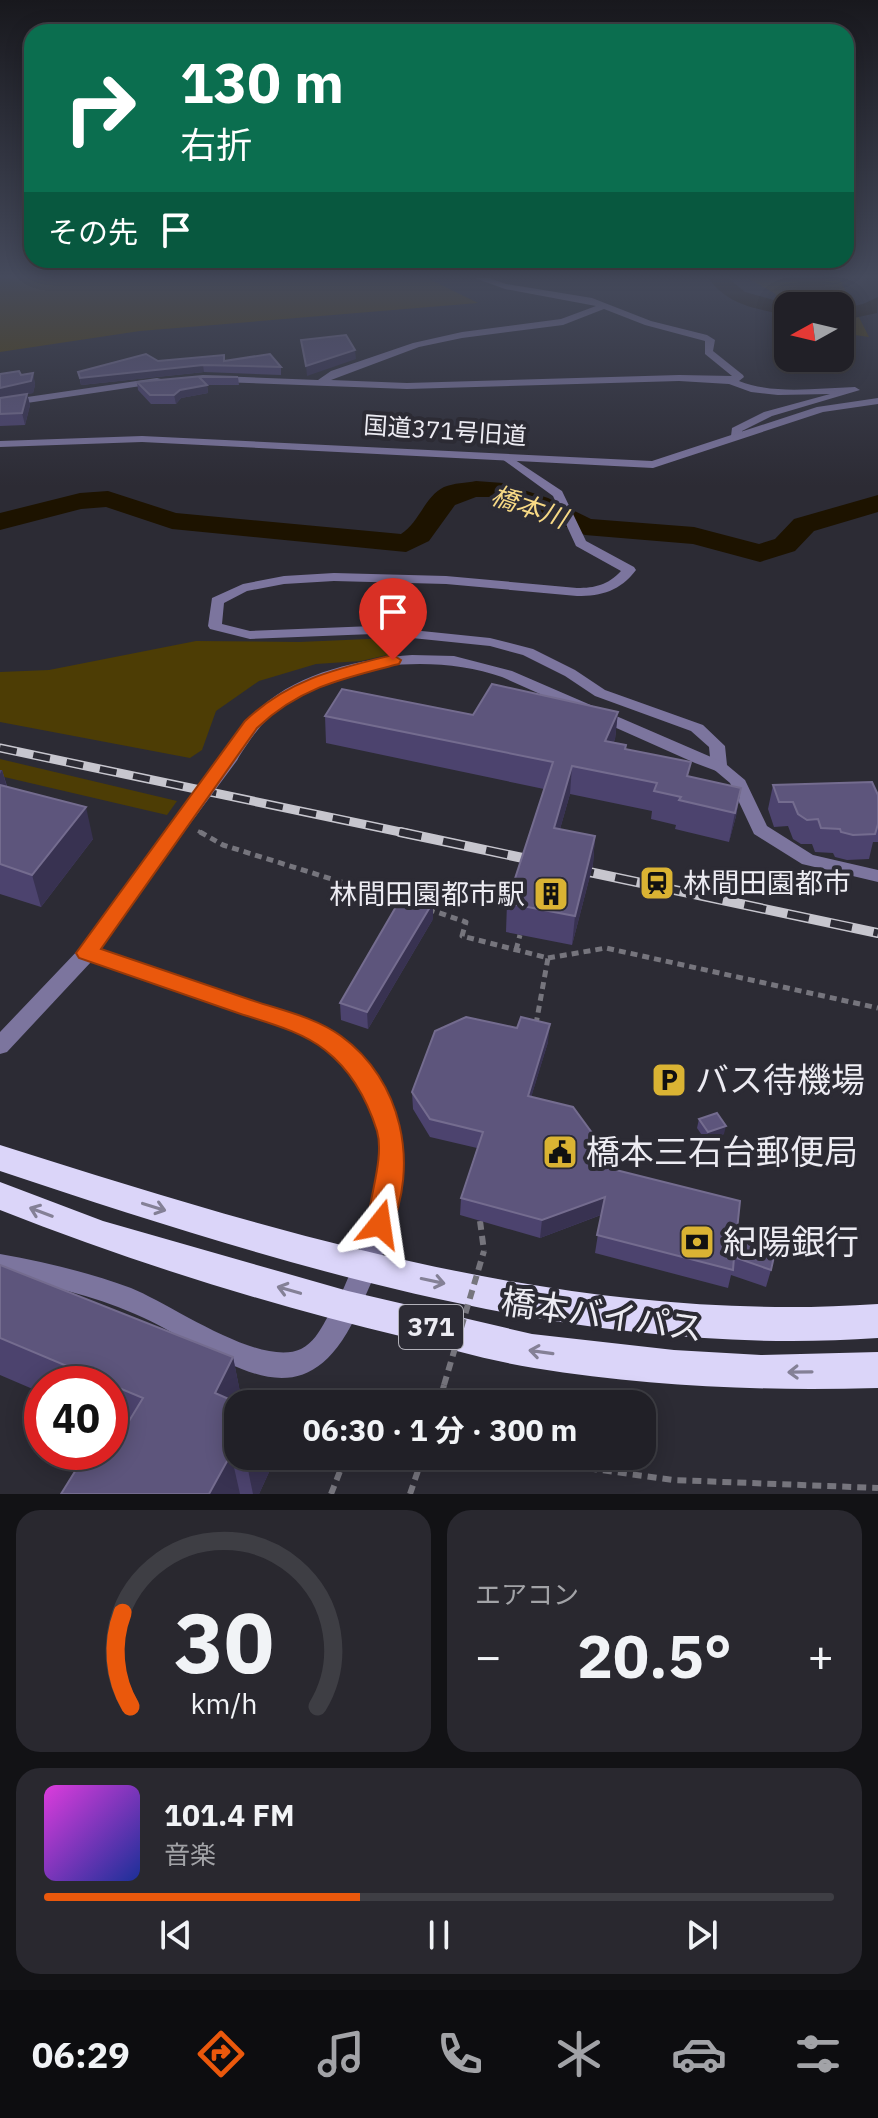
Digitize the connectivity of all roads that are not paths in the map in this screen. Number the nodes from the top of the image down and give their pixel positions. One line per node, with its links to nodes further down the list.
1 (414, 346): 6 (street)
2 (709, 346): 5 (street)
3 (204, 378): 6 (street)
4 (174, 379): 8 (street)
5 (731, 381): 6 (street); 9 (street)
6 (321, 382)
7 (878, 401): 9 (street, 国道371号旧道)
8 (0, 404)
9 (737, 436): 11 (street, 国道371号旧道)
10 (0, 444): 11 (street, 国道371号旧道)
11 (506, 457): 12 (street)
12 (719, 767): 13 (street); 14 (street, bridge)
13 (878, 876)
14 (87, 953): 15 (street); 19 (street)
15 (0, 1046)
16 (0, 1158): 19 (highway, 橋本バイパス / 371, one-way to 19)
17 (0, 1196): 20 (highway, 橋本バイパス / 371, one-way to 17)
18 (0, 1265): 20 (street)
19 (363, 1266): 20 (street); 21 (highway, 橋本バイパス / 371, one-way to 21)
20 (348, 1307): 22 (highway, 橋本バイパス / 371, one-way to 20)
21 (878, 1321)
22 (878, 1370)

